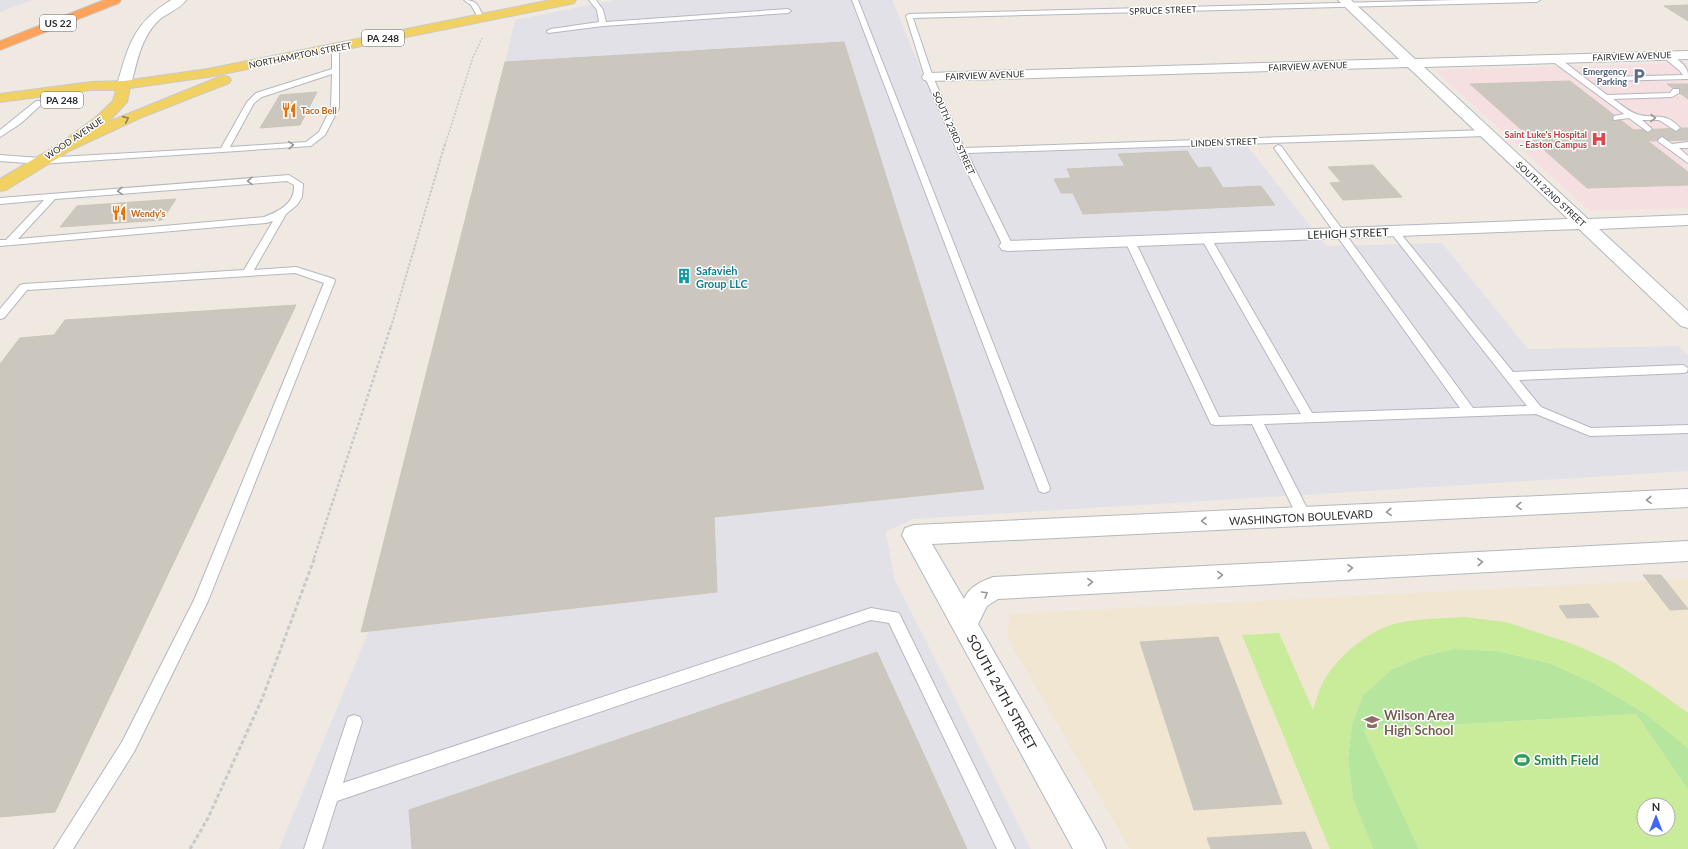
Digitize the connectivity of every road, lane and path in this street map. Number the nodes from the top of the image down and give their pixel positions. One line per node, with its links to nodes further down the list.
1 (94, 0): 15 (highway, US 22)
2 (115, 0): 17 (highway, US 22)
3 (180, 0): 28 (street, WOOD AVENUE)
4 (467, 0): 12 (lane)
5 (570, 0): 12 (main road, NORTHAMPTON STREET / PA 248)
6 (592, 0): 13 (lane)
7 (855, 0): 74 (lane)
8 (1537, 0): 9 (lane, SPRUCE STREET)
9 (1346, 2): 11 (lane, SPRUCE STREET); 23 (street, SOUTH 22ND STREET)
10 (788, 11): 13 (lane)
11 (909, 16): 25 (lane, SOUTH 23RD STREET)
12 (481, 18): 18 (main road, NORTHAMPTON STREET / PA 248)
13 (603, 24): 14 (lane)
14 (551, 31)
15 (0, 36)
16 (480, 45): 83 (path)
17 (0, 46)
18 (334, 48): 22 (main road, NORTHAMPTON STREET / PA 248); 24 (lane)
19 (1688, 55): 20 (street, FAIRVIEW AVENUE)
20 (1666, 56): 21 (street, FAIRVIEW AVENUE); 26 (lane)
21 (1555, 59): 23 (street, FAIRVIEW AVENUE); 30 (lane)
22 (275, 60): 28 (main road, NORTHAMPTON STREET / PA 248); 44 (main road, one-way to 22)
23 (1411, 63): 25 (street, FAIRVIEW AVENUE); 40 (street, SOUTH 22ND STREET)
24 (336, 70): 46 (lane); 46 (lane, one-way to 24)
25 (929, 77): 47 (lane, SOUTH 23RD STREET)
26 (1687, 78): 27 (lane)
27 (1606, 79)
28 (124, 85): 31 (main road, NORTHAMPTON STREET / PA 248); 32 (main road, NORTHAMPTON STREET / PA 248); 44 (main road, WOOD AVENUE)
29 (1676, 91): 30 (lane)
30 (1605, 97): 34 (lane)
31 (0, 98)
32 (39, 103): 33 (main road, NORTHAMPTON STREET / PA 248); 36 (lane)
33 (0, 108)
34 (1628, 114): 35 (lane); 38 (lane); 39 (lane, one-way to 39)
35 (1618, 118)
36 (17, 122): 37 (lane); 41 (lane)
37 (0, 124)
38 (1625, 124)
39 (1676, 128)
40 (1486, 133): 47 (lane, LINDEN STREET); 57 (street, SOUTH 22ND STREET)
41 (0, 134)
42 (1662, 140): 48 (lane)
43 (1688, 145): 48 (lane)
44 (65, 147): 51 (main road, WOOD AVENUE)
45 (1278, 148): 59 (lane)
46 (224, 150): 51 (lane)
47 (961, 151): 63 (lane, SOUTH 23RD STREET)
48 (1676, 151): 50 (lane)
49 (0, 158): 51 (lane)
50 (1688, 160)
51 (40, 161): 52 (main road, WOOD AVENUE)
52 (0, 186)
53 (52, 197): 54 (lane); 55 (lane, one-way to 53); 62 (lane)
54 (0, 201)
55 (282, 214): 62 (lane); 64 (lane)
56 (1688, 220): 57 (street, LEHIGH STREET)
57 (1583, 224): 58 (street, LEHIGH STREET); 66 (street, SOUTH 22ND STREET)
58 (1394, 231): 59 (street, LEHIGH STREET); 68 (lane)
59 (1340, 233): 60 (street, LEHIGH STREET); 70 (lane)
60 (1206, 238): 61 (street, LEHIGH STREET); 71 (lane)
61 (1130, 241): 63 (street, LEHIGH STREET); 72 (lane)
62 (4, 242)
63 (1008, 246)
64 (247, 273): 65 (lane); 82 (lane)
65 (0, 316)
66 (1688, 322)
67 (1683, 369): 68 (lane)
68 (1510, 376): 69 (lane)
69 (1537, 410): 70 (lane); 73 (lane)
70 (1470, 414): 71 (lane)
71 (1309, 418): 72 (lane)
72 (1256, 420): 76 (lane)
73 (1688, 429)
74 (1044, 488)
75 (1688, 498): 76 (street, WASHINGTON BOULEVARD, one-way to 76)
76 (1304, 516): 77 (street, WASHINGTON BOULEVARD, one-way to 77)
77 (914, 535): 79 (street, SOUTH 24TH STREET)
78 (1688, 551): 79 (street, one-way to 78)
79 (964, 626): 86 (street, SOUTH 24TH STREET)
80 (354, 722): 81 (lane)
81 (330, 795): 84 (lane); 85 (lane)
82 (63, 849)
83 (190, 849)
84 (312, 849)
85 (1006, 849)
86 (1090, 849)

